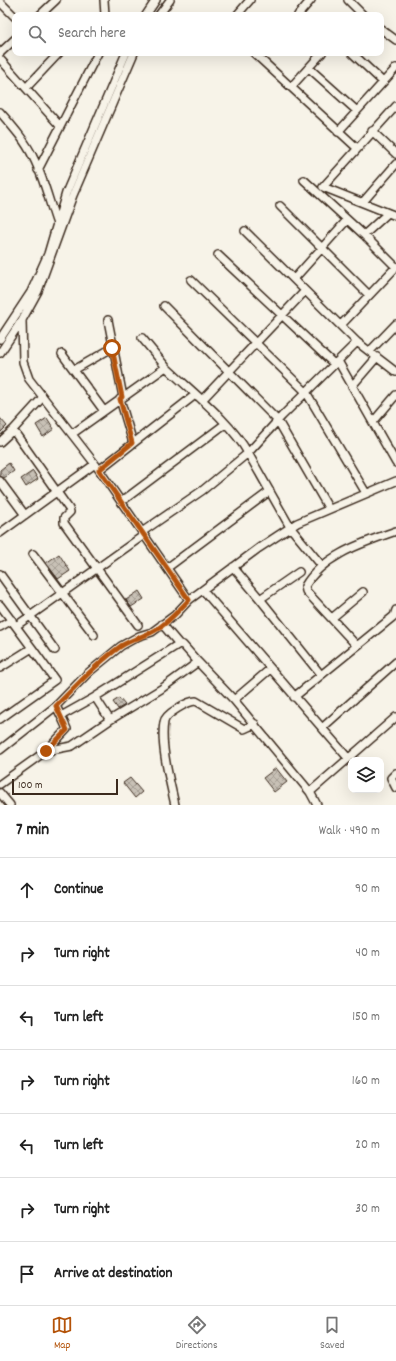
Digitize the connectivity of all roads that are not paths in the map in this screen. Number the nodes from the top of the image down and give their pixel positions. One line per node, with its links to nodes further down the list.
1 (56, 0): 9 (street)
2 (104, 0): 10 (street)
3 (155, 0): 11 (street)
4 (170, 0): 12 (street)
5 (250, 0): 13 (street)
6 (311, 0): 14 (street)
7 (348, 0): 15 (street)
8 (0, 2): 16 (street)
9 (43, 12)
10 (105, 12)
11 (148, 12)
12 (161, 12)
13 (240, 12)
14 (301, 12)
15 (358, 12)
16 (12, 14)
17 (384, 31): 18 (street)
18 (396, 40)
19 (12, 42): 20 (street)
20 (0, 53)
21 (56, 56): 34 (street)
22 (96, 56): 39 (street)
23 (125, 56): 54 (street)
24 (133, 56): 54 (street)
25 (258, 56): 30 (street)
26 (264, 56): 30 (street)
27 (319, 56): 31 (street)
28 (355, 56): 33 (street)
29 (0, 59): 34 (street)
30 (261, 59): 35 (street)
31 (308, 68): 35 (street); 37 (street)
32 (396, 68): 33 (street)
33 (383, 82): 37 (street)
34 (26, 88): 39 (street)
35 (291, 88): 41 (street)
36 (396, 106): 40 (street)
37 (357, 111): 41 (street)
38 (0, 112): 45 (street)
39 (60, 126): 45 (street)
40 (372, 131): 42 (street); 43 (street)
41 (338, 132): 42 (street)
42 (357, 148): 47 (street)
43 (396, 154)
44 (396, 164): 49 (street)
45 (38, 170): 54 (street)
46 (304, 180): 48 (street)
47 (323, 187): 48 (street); 49 (street)
48 (318, 193): 53 (street)
49 (363, 202): 51 (street)
50 (280, 206): 57 (street)
51 (388, 213): 52 (street); 56 (street)
52 (396, 216)
53 (347, 220): 56 (street); 57 (street)
54 (59, 226): 66 (street)
55 (245, 231): 60 (street)
56 (364, 235): 59 (street)
57 (322, 248): 60 (street); 63 (street)
58 (218, 255): 65 (street)
59 (396, 267): 63 (street)
60 (294, 279): 62 (street)
61 (191, 280): 72 (street)
62 (306, 291): 65 (street); 69 (street)
63 (369, 295): 69 (street)
64 (164, 306): 82 (street)
65 (282, 316): 72 (street); 79 (street)
66 (20, 317): 71 (street); 76 (street); 88 (street)
67 (108, 320): 74 (street)
68 (396, 324): 75 (street)
69 (340, 325): 73 (street)
70 (142, 338): 80 (street)
71 (0, 339)
72 (255, 342): 82 (street); 85 (street)
73 (357, 342): 75 (street); 79 (street)
74 (112, 348): 81 (street); 89 (street)
75 (370, 351): 78 (street)
76 (0, 353)
77 (62, 354): 81 (street)
78 (377, 357): 83 (street); 84 (street)
79 (336, 362): 84 (street); 85 (street)
80 (166, 367): 86 (street); 89 (street)
81 (74, 370): 91 (street)
82 (228, 371): 90 (street); 92 (street)
83 (396, 372)
84 (352, 386): 93 (street)
85 (306, 392): 92 (street); 106 (street)
86 (195, 395): 90 (street); 98 (street)
87 (396, 395): 93 (street)
88 (43, 397): 95 (street); 96 (street)
89 (121, 398): 91 (street); 98 (street)
90 (202, 400): 94 (street)
91 (104, 411): 96 (street)
92 (278, 421): 99 (street); 108 (street)
93 (373, 422): 100 (street)
94 (225, 424): 99 (street); 107 (street)
95 (12, 430): 97 (street); 104 (street)
96 (72, 434): 101 (street)
97 (0, 442)
98 (132, 443): 101 (street)
99 (248, 453): 105 (street); 113 (street)
100 (395, 460)
101 (97, 467): 104 (street); 107 (street)
102 (0, 481): 109 (street)
103 (396, 481): 106 (street)
104 (58, 491): 109 (street); 118 (street)
105 (270, 491): 110 (street); 117 (street)
106 (366, 493): 108 (street)
107 (121, 502): 113 (street)
108 (329, 510): 110 (street)
109 (25, 515): 112 (street)
110 (290, 527): 115 (street); 116 (street)
111 (396, 531): 115 (street)
112 (0, 533)
113 (143, 534): 117 (street); 118 (street)
114 (33, 554): 123 (street)
115 (322, 566): 129 (street)
116 (233, 567): 121 (street); 124 (street)
117 (167, 568): 125 (street)
118 (97, 569): 123 (street); 132 (street)
119 (299, 572): 124 (street)
120 (0, 574): 128 (street)
121 (203, 590): 125 (street); 142 (street)
122 (363, 592): 129 (street)
123 (62, 594): 128 (street); 134 (street)
124 (260, 599): 143 (street)
125 (189, 600): 131 (street)
126 (0, 604): 130 (street)
127 (395, 615): 136 (street)
128 (30, 616): 130 (street); 138 (street)
129 (332, 618): 136 (street)
130 (14, 623): 133 (street); 137 (street)
131 (162, 624): 135 (street); 147 (street)
132 (138, 625)
133 (0, 627)
134 (94, 635)
135 (179, 644): 139 (street); 144 (street)
136 (357, 646): 143 (street)
137 (32, 648): 141 (street); 150 (street)
138 (55, 650)
139 (198, 662): 146 (street); 151 (street)
140 (396, 662): 153 (street)
141 (0, 668)
142 (270, 669): 145 (street); 146 (street)
143 (321, 675): 145 (street)
144 (95, 697): 148 (street); 151 (street)
145 (294, 697): 153 (street)
146 (234, 700): 152 (street)
147 (56, 706): 148 (street); 154 (street)
148 (61, 716): 155 (street)
149 (396, 717): 156 (street)
150 (0, 719)
151 (110, 720): 155 (street)
152 (255, 724): 161 (street); 164 (street)
153 (322, 728): 157 (street)
154 (0, 750)
155 (46, 751): 159 (street)
156 (349, 757)
157 (348, 758): 161 (street)
158 (396, 774): 160 (street)
159 (0, 784)
160 (396, 788)
161 (310, 792): 165 (street)
162 (0, 793): 163 (street)
163 (10, 805)
164 (175, 805)
165 (317, 805)

